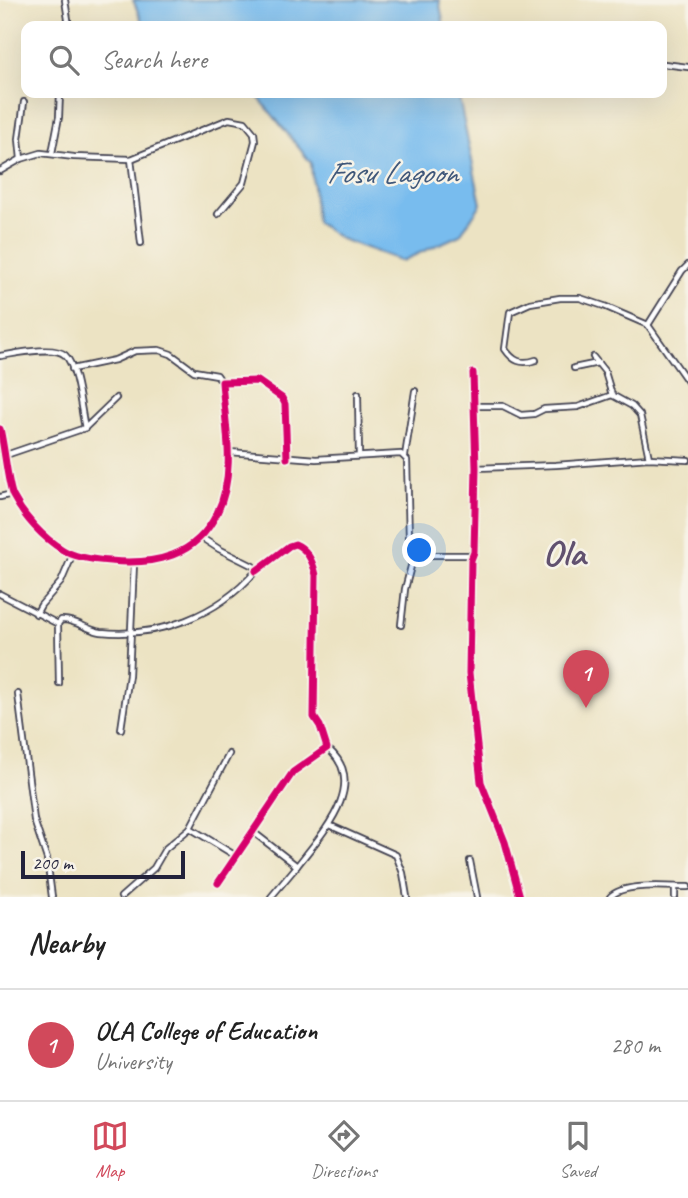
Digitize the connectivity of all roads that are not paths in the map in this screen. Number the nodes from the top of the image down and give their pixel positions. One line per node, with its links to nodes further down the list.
1 (65, 0): 2 (street)
2 (68, 21)
3 (667, 64): 4 (street)
4 (688, 67)
5 (60, 98): 7 (street)
6 (24, 102): 8 (street)
7 (52, 153): 8 (street); 9 (street)
8 (20, 159): 10 (street)
9 (131, 159): 11 (street); 12 (street)
10 (0, 171)
11 (218, 214)
12 (141, 243)
13 (688, 265): 14 (street)
14 (648, 325): 17 (street); 22 (street)
15 (0, 356): 20 (street)
16 (593, 357): 18 (street)
17 (536, 360)
18 (598, 363): 19 (street); 26 (street)
19 (574, 368)
20 (72, 369): 23 (street); 29 (street)
21 (473, 373): 28 (street)
22 (687, 378)
23 (222, 382): 31 (street); 35 (street)
24 (415, 391): 34 (street)
25 (358, 394): 33 (street)
26 (612, 395): 28 (street); 36 (street)
27 (116, 398): 29 (street)
28 (474, 406): 38 (street)
29 (85, 428): 32 (street)
30 (0, 429): 32 (street)
31 (229, 453): 35 (street); 41 (street)
32 (6, 455): 39 (street)
33 (359, 456): 34 (street); 35 (street)
34 (405, 456): 42 (street)
35 (287, 458)
36 (649, 458): 37 (street); 38 (street)
37 (688, 460)
38 (476, 468): 44 (street)
39 (12, 494): 40 (street); 43 (street)
40 (0, 498)
41 (202, 538): 45 (street); 46 (street)
42 (415, 551): 44 (street); 50 (street)
43 (73, 554): 45 (street); 48 (street)
44 (471, 560): 71 (street)
45 (134, 564): 51 (street)
46 (256, 571): 51 (street); 55 (street)
47 (0, 594): 48 (street)
48 (36, 614): 49 (street)
49 (58, 624): 51 (street); 52 (street)
50 (401, 625)
51 (131, 633): 54 (street)
52 (59, 683)
53 (18, 694): 66 (street)
54 (121, 729)
55 (327, 748): 57 (street); 59 (street)
56 (229, 754): 58 (street)
57 (329, 825): 62 (street); 69 (street)
58 (190, 828): 60 (street); 67 (street)
59 (252, 831): 60 (street); 62 (street)
60 (236, 856): 63 (street)
61 (470, 861): 70 (street)
62 (297, 866): 68 (street)
63 (218, 883)
64 (676, 887): 65 (street); 72 (street); 73 (street)
65 (688, 887)
66 (52, 897)
67 (121, 897)
68 (271, 897)
69 (407, 897)
70 (477, 897)
71 (520, 897)
72 (610, 897)
73 (675, 897)

